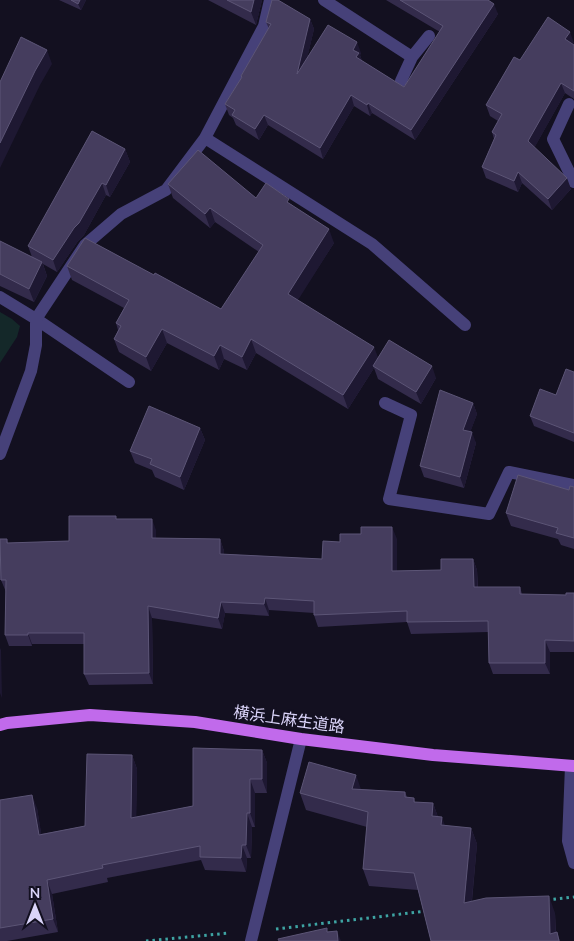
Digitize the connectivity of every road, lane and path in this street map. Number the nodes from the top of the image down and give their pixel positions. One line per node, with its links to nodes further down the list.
1 (270, 0): 7 (street)
2 (324, 0): 4 (street)
3 (429, 36): 4 (street)
4 (412, 57): 5 (street)
5 (401, 81)
6 (569, 104): 8 (street)
7 (205, 138): 10 (street); 11 (street)
8 (574, 182)
9 (0, 297): 10 (street)
10 (36, 319): 12 (street); 14 (street)
11 (465, 325)
12 (129, 382)
13 (384, 403): 15 (street)
14 (0, 454)
15 (574, 484)
16 (0, 726): 17 (main road, 横浜上麻生道路)
17 (301, 739): 18 (main road, 横浜上麻生道路); 23 (street)
18 (572, 766): 19 (street)
19 (574, 863)
20 (574, 897): 21 (path)
21 (546, 900)
22 (434, 910): 23 (path)
23 (251, 936): 24 (path)
24 (146, 941)

